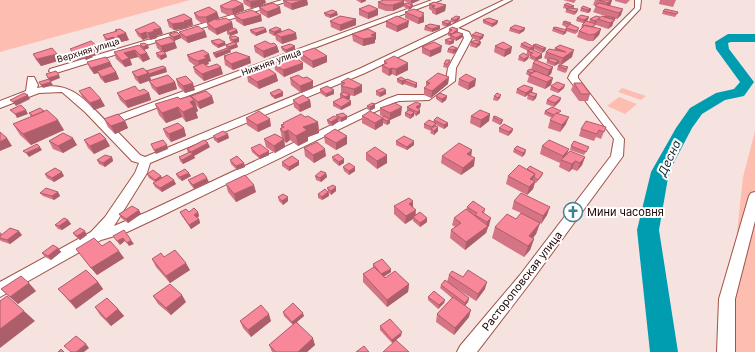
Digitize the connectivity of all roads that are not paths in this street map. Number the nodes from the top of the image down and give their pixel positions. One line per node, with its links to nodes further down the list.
1 (289, 0): 6 (street, Верхняя улица)
2 (438, 0): 10 (street, Нижняя улица)
3 (509, 0): 5 (street)
4 (638, 0): 15 (street, Растороповская улица)
5 (450, 28): 11 (street); 13 (street)
6 (53, 71)
7 (31, 79): 8 (street)
8 (31, 91): 9 (street); 10 (street)
9 (0, 105)
10 (103, 124): 11 (street)
11 (145, 161): 13 (street)
12 (755, 196): 16 (street)
13 (96, 236): 14 (street)
14 (0, 290)
15 (466, 352)
16 (726, 352)

